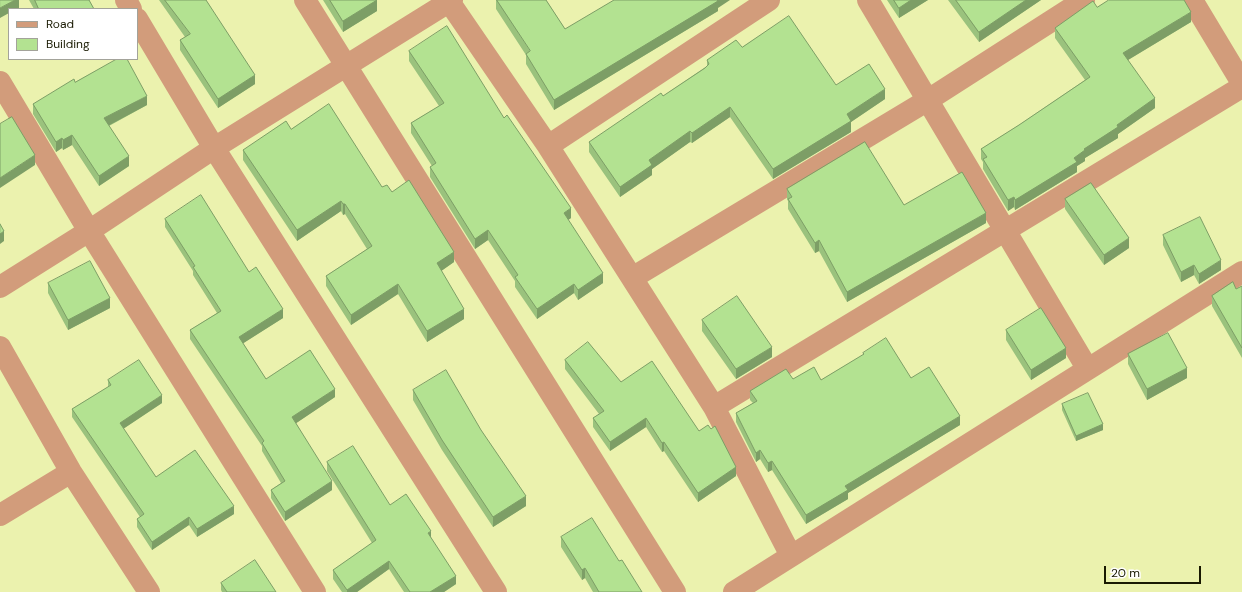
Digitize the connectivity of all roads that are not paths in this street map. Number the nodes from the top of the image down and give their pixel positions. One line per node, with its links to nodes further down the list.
1 (305, 0): 8 (street)
2 (769, 0): 13 (street)
3 (868, 0): 12 (street)
4 (1084, 0): 12 (street)
5 (1192, 0): 10 (street)
6 (450, 1): 8 (street); 13 (street)
7 (138, 21): 14 (street)
8 (346, 67): 14 (street); 29 (street)
9 (0, 82): 16 (street)
10 (1242, 83)
11 (1242, 87): 15 (street)
12 (928, 100): 15 (street); 18 (street)
13 (548, 146): 18 (street)
14 (214, 148): 16 (street); 28 (street)
15 (1005, 230): 21 (street); 22 (street)
16 (89, 231): 19 (street); 27 (street)
17 (1242, 272): 21 (street)
18 (632, 278): 22 (street)
19 (0, 287)
20 (0, 347): 23 (street)
21 (1087, 368): 25 (street)
22 (714, 406): 25 (street)
23 (71, 472): 24 (street); 26 (street)
24 (0, 515)
25 (791, 556): 30 (street)
26 (149, 592)
27 (315, 592)
28 (496, 592)
29 (675, 592)
30 (734, 592)

